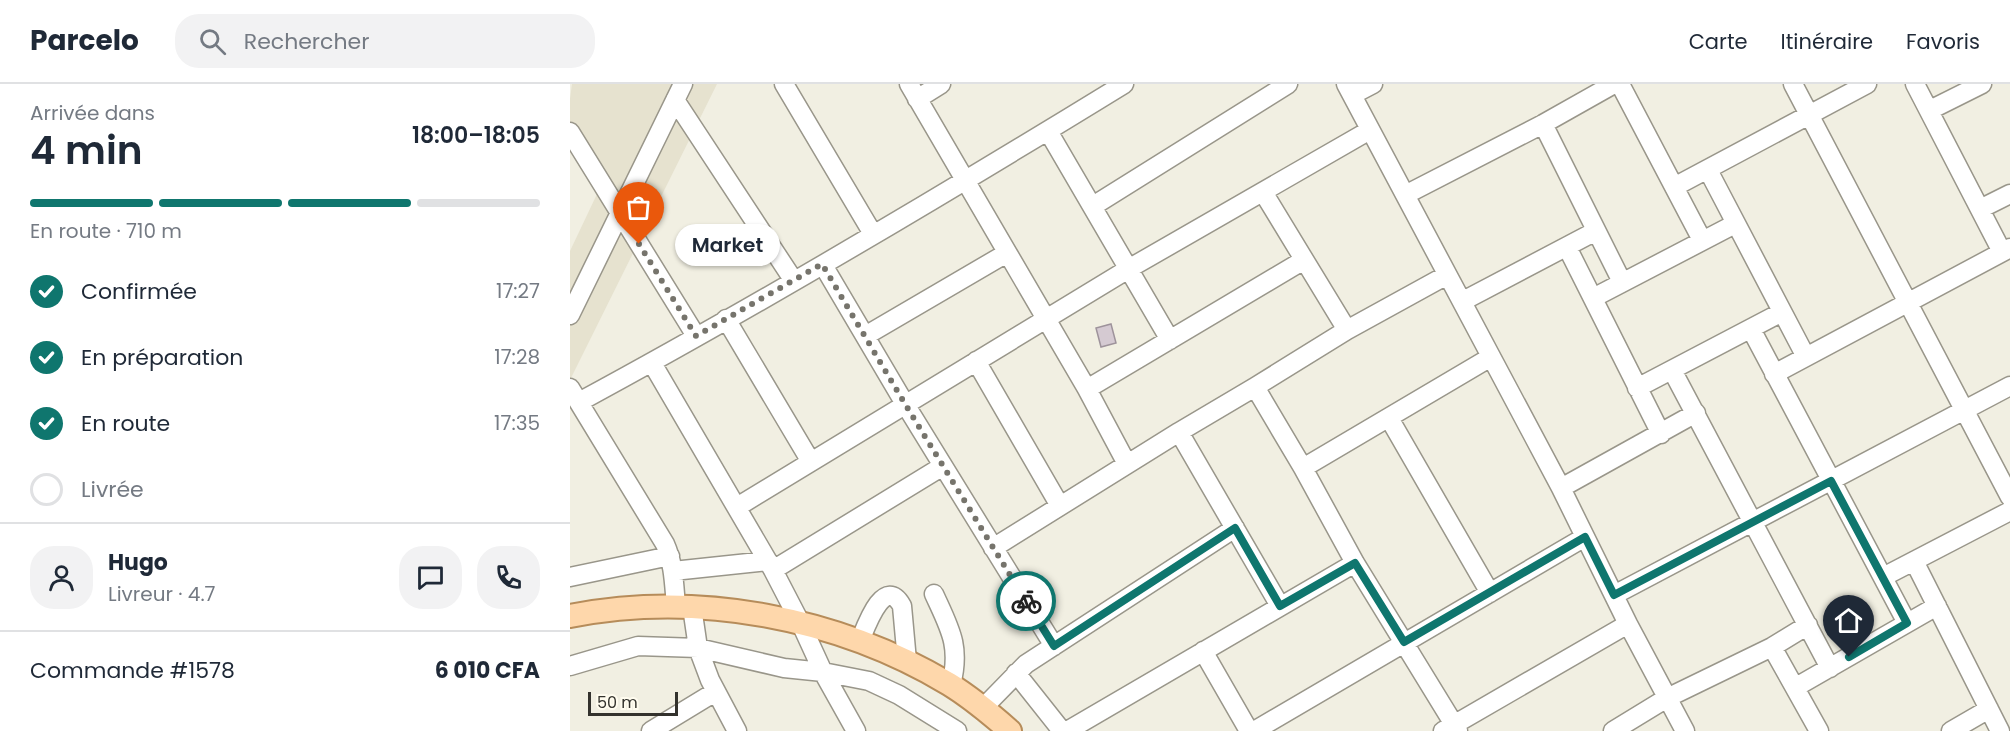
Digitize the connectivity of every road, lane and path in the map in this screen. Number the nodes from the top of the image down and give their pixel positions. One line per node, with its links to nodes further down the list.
1 (941, 84): 14 (street)
2 (1124, 84): 20 (street)
3 (1288, 84): 28 (street)
4 (1373, 84): 12 (street)
5 (1614, 84): 18 (street)
6 (1620, 84): 24 (street)
7 (1793, 84): 17 (street)
8 (1867, 84): 17 (street)
9 (1915, 84): 16 (street)
10 (1982, 84): 13 (street)
11 (792, 87): 33 (street)
12 (1349, 89): 19 (street)
13 (1958, 90): 16 (street)
14 (913, 91): 23 (street)
15 (679, 92): 30 (street); 42 (street)
16 (1930, 110): 29 (street)
17 (1809, 115): 22 (street); 46 (street)
18 (1543, 124): 27 (street); 32 (street)
19 (1370, 130): 25 (street); 27 (street)
20 (1048, 131): 23 (street); 28 (street)
21 (570, 132): 30 (street)
22 (1708, 170): 24 (street); 31 (street)
23 (964, 182): 33 (street); 37 (street)
24 (1674, 188): 34 (street)
25 (1263, 192): 38 (street); 40 (street)
26 (2010, 194): 29 (street)
27 (1406, 195): 41 (street)
28 (1093, 206): 40 (street)
29 (1980, 209): 36 (street)
30 (619, 212): 48 (street); 53 (street)
31 (1735, 224): 34 (street); 47 (street)
32 (1596, 231): 35 (street); 43 (street)
33 (873, 234): 39 (street)
34 (1702, 240): 43 (street)
35 (1567, 247): 44 (street); 45 (street)
36 (2006, 250): 46 (street)
37 (1007, 253): 50 (street); 54 (street)
38 (1304, 260): 52 (street); 55 (street)
39 (822, 264): 42 (street); 54 (street)
40 (1130, 268): 50 (street); 55 (street)
41 (1448, 275): 45 (street); 52 (street)
42 (794, 281): 49 (street)
43 (1622, 282): 44 (street)
44 (1593, 298): 64 (street)
45 (1463, 301): 56 (street)
46 (1908, 304): 57 (street); 68 (street)
47 (1782, 312): 51 (street); 57 (street)
48 (570, 315)
49 (726, 319): 53 (street); 73 (street)
50 (1047, 320): 58 (street); 65 (street)
51 (1751, 329): 60 (street); 61 (street)
52 (1347, 330): 63 (street)
53 (696, 336): 59 (street)
54 (865, 336): 67 (street)
55 (1170, 340): 65 (street)
56 (1491, 357): 70 (street); 78 (street)
57 (1806, 357): 61 (street)
58 (976, 361): 67 (street); 80 (street)
59 (652, 363): 66 (street); 81 (street)
60 (1672, 370): 64 (street); 69 (street)
61 (1774, 374): 77 (street)
62 (2010, 386): 68 (street)
63 (1255, 387): 71 (street); 76 (street)
64 (1637, 388): 72 (street)
65 (1087, 389): 74 (street)
66 (575, 395): 88 (street)
67 (905, 404): 73 (street); 75 (street)
68 (1964, 410): 77 (street); 79 (street)
69 (1696, 413): 72 (street); 83 (street)
70 (1389, 418): 76 (street); 93 (street)
71 (1179, 432): 74 (street); 84 (street)
72 (1661, 434): 78 (street)
73 (811, 462): 81 (street)
74 (1127, 464): 80 (street)
75 (943, 466): 86 (street); 90 (street)
76 (1303, 468): 89 (street)
77 (1831, 481): 83 (street); 92 (street)
78 (1561, 488): 85 (street)
79 (2010, 497)
80 (1060, 506): 86 (street)
81 (737, 507): 90 (street)
82 (2010, 511): 87 (street)
83 (1752, 521): 95 (street); 103 (street)
84 (1235, 528): 97 (street); 106 (street)
85 (1585, 537): 93 (street); 95 (street)
86 (993, 548): 106 (street)
87 (1914, 561): 92 (street); 98 (street)
88 (671, 563): 90 (street); 91 (street); 96 (street)
89 (1355, 563): 97 (street); 105 (street)
90 (770, 566): 101 (street)
91 (570, 577)
92 (1882, 577): 100 (street)
93 (1490, 593): 105 (street)
94 (934, 594): 115 (street)
95 (1614, 595): 102 (street)
96 (684, 606): 99 (main road); 101 (main road); 108 (street)
97 (1280, 606): 109 (street)
98 (1937, 606): 100 (street); 120 (street)
99 (570, 616)
100 (1907, 623): 112 (street)
101 (801, 624): 104 (main road); 113 (street)
102 (1628, 624): 118 (street); 121 (street)
103 (1808, 625): 107 (street); 112 (street)
104 (860, 642): 110 (main road); 110 (street)
105 (1404, 642): 121 (street); 131 (street)
106 (1054, 646): 114 (street)
107 (1772, 647): 116 (street); 118 (street)
108 (698, 648): 111 (street); 113 (street); 117 (street)
109 (1203, 651): 129 (street); 130 (street)
110 (907, 661): 115 (main road)
111 (570, 666)
112 (1830, 668): 116 (street)
113 (823, 672): 125 (street); 126 (street)
114 (1016, 673): 119 (street); 128 (street)
115 (951, 685): 119 (main road)
116 (1796, 687): 134 (street)
117 (716, 692): 123 (street); 124 (street)
118 (1667, 698): 132 (street); 133 (street)
119 (982, 709): 127 (main road)
120 (1989, 709): 122 (street); 135 (street)
121 (1452, 729)
122 (1958, 729)
123 (651, 731)
124 (737, 731)
125 (856, 731)
126 (957, 731)
127 (1010, 731)
128 (1062, 731)
129 (1067, 731)
130 (1249, 731)
131 (1254, 731)
132 (1613, 731)
133 (1685, 731)
134 (1819, 731)
135 (2000, 731)

